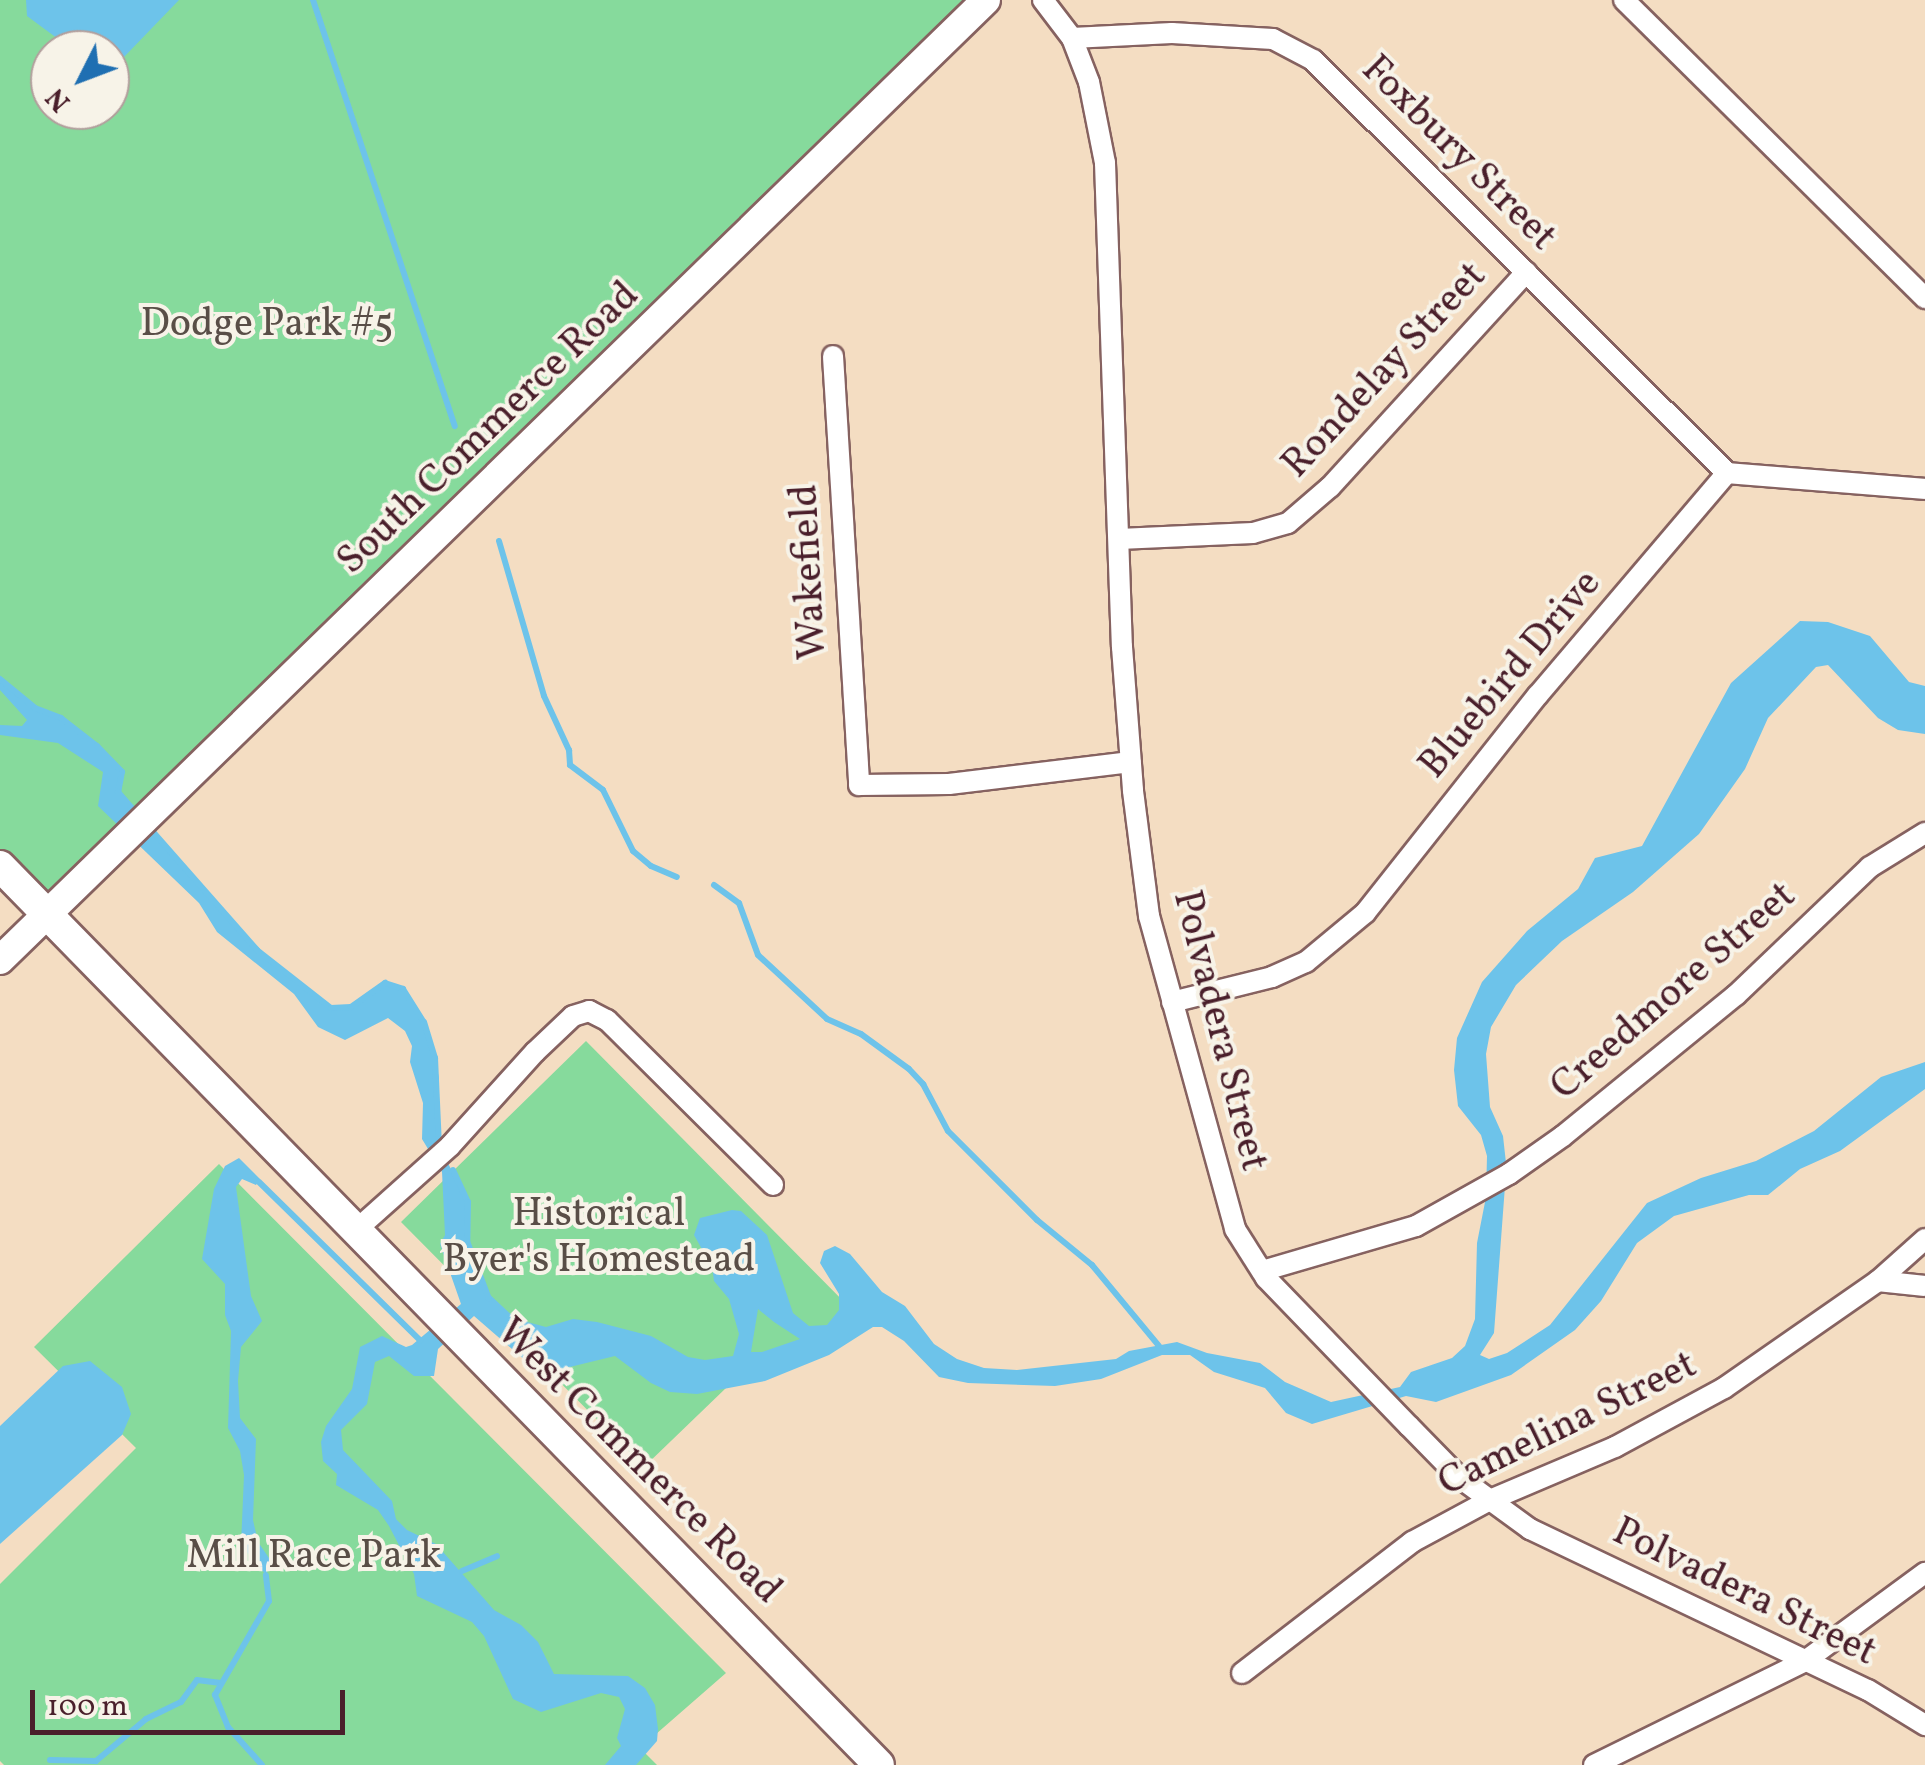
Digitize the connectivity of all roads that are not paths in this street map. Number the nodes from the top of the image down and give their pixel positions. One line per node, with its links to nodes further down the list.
1 (986, 0): 14 (street, South Commerce Road)
2 (1043, 0): 4 (street, Polvadera Street)
3 (1624, 0): 6 (street)
4 (1072, 38): 5 (street, Foxbury Street); 10 (street, Polvadera Street)
5 (1526, 272): 8 (street, Foxbury Street); 10 (street, Rondelay Street)
6 (1925, 298)
7 (833, 356): 11 (street, Wakefield)
8 (1727, 473): 9 (street); 16 (street, Bluebird Drive)
9 (1925, 489)
10 (1119, 539): 11 (street, Polvadera Street)
11 (1130, 762): 16 (street, Polvadera Street)
12 (1925, 833): 20 (street, Creedmore Street)
13 (0, 866): 14 (main road, West Commerce Road)
14 (46, 914): 15 (street, South Commerce Road); 18 (main road, West Commerce Road)
15 (0, 960)
16 (1172, 1002): 20 (street, Polvadera Street)
17 (773, 1185): 18 (street)
18 (354, 1232): 28 (main road, West Commerce Road)
19 (1925, 1239): 21 (street, Camelina Street)
20 (1262, 1271): 23 (street, Polvadera Street)
21 (1878, 1281): 22 (street); 23 (street, Camelina Street)
22 (1925, 1286)
23 (1490, 1500): 25 (street, Polvadera Street); 26 (street, Camelina Street)
24 (1925, 1573): 25 (street)
25 (1805, 1661): 27 (street, Polvadera Street); 29 (street)
26 (1242, 1673)
27 (1925, 1725)
28 (880, 1765)
29 (1594, 1765)

